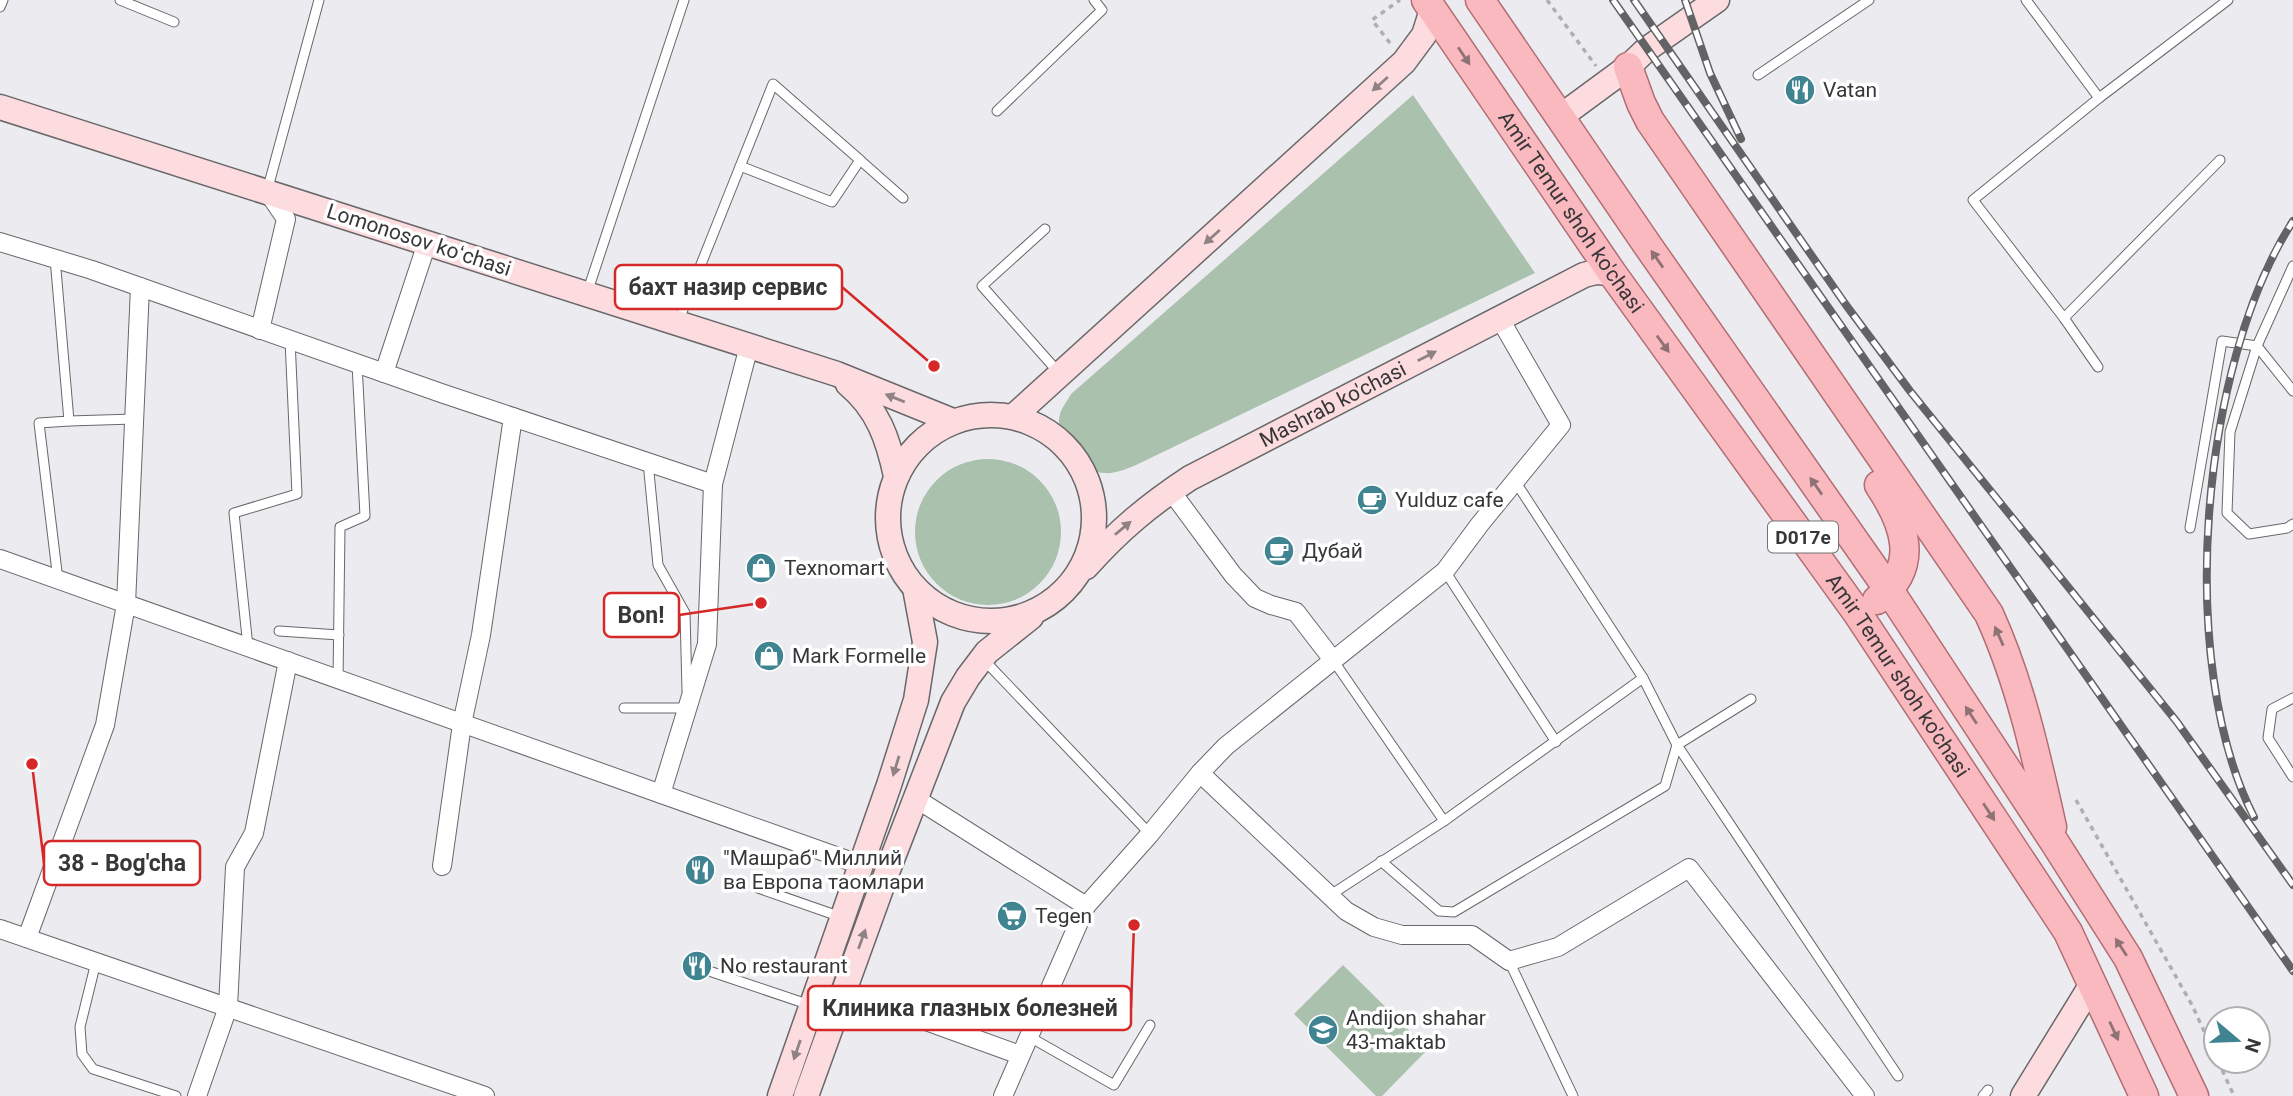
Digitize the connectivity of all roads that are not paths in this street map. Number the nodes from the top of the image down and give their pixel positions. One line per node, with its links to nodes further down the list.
1 (3, 0): 12 (lane)
2 (120, 0): 13 (lane)
3 (319, 0): 23 (lane)
4 (684, 0): 32 (lane)
5 (1094, 0): 18 (lane)
6 (1480, 0): 19 (main road, Amir Temur shoh ko'chasi / D017e)
7 (1717, 0): 14 (main road)
8 (1869, 0): 15 (lane)
9 (2026, 0): 16 (lane)
10 (2228, 0): 16 (lane)
11 (1429, 5): 30 (main road, Amir Temur shoh ko'chasi / D017e, one-way to 30); 44 (main road, one-way to 44)
12 (0, 7)
13 (174, 22)
14 (1618, 75): 19 (main road); 63 (main road); 88 (main road, one-way to 14)
15 (1758, 75)
16 (2099, 98): 33 (lane)
17 (0, 107): 23 (main road, Lomonosov koʻchasi)
18 (997, 111)
19 (1560, 117): 63 (main road, Amir Temur shoh ko'chasi / D017e, one-way to 19)
20 (860, 160): 22 (lane); 22 (lane); 24 (lane)
21 (2220, 160): 33 (lane)
22 (740, 166): 35 (lane)
23 (267, 191): 27 (main road, Lomonosov koʻchasi); 36 (street)
24 (903, 198)
25 (1045, 229): 44 (lane)
26 (0, 242): 28 (street)
27 (427, 243): 32 (main road, Lomonosov koʻchasi); 42 (street)
28 (55, 258): 31 (street); 49 (lane)
29 (2293, 266): 39 (lane)
30 (1612, 273): 34 (main road, Mashrab ko'chasi); 66 (main road, Amir Temur shoh ko'chasi / D017e, one-way to 66)
31 (140, 287): 36 (street); 48 (street)
32 (587, 294): 35 (main road, Lomonosov koʻchasi)
33 (2064, 318): 41 (lane)
34 (1500, 319): 53 (street); 55 (main road, Mashrab ko'chasi, one-way to 34)
35 (677, 323): 38 (main road, Lomonosov koʻchasi)
36 (260, 330): 37 (street)
37 (290, 340): 40 (street); 69 (lane)
38 (749, 346): 43 (main road, Lomonosov koʻchasi); 54 (street)
39 (2257, 346): 45 (lane); 56 (lane); 57 (lane)
40 (357, 364): 42 (street); 68 (lane)
41 (2098, 366)
42 (384, 373): 47 (street)
43 (837, 374): 50 (main road, Lomonosov koʻchasi, one-way to 43); 52 (main road)
44 (1060, 374): 46 (main road)
45 (2293, 391)
46 (1014, 416): 50 (main road, Mashrab ko'chasi); 60 (main road, Mashrab ko'chasi)
47 (513, 417): 51 (street); 79 (street)
48 (134, 419): 49 (lane); 64 (street)
49 (69, 421): 61 (lane)
50 (953, 421): 52 (main road, Mashrab ko'chasi)
51 (648, 462): 54 (street); 78 (lane)
52 (896, 476): 62 (main road, Mashrab ko'chasi)
53 (1515, 481): 59 (street); 73 (lane)
54 (713, 484): 78 (street)
55 (1171, 491): 60 (main road, Mashrab ko'chasi, one-way to 55); 71 (street)
56 (2293, 524)
57 (2190, 528)
58 (0, 559): 61 (street)
59 (1445, 571): 71 (street); 80 (lane)
60 (1076, 578): 65 (main road, Mashrab ko'chasi)
61 (58, 580): 64 (street)
62 (915, 588): 65 (main road, Mashrab ko'chasi); 90 (main road, Mashrab ko'chasi, one-way to 90)
63 (1889, 590): 66 (main road); 88 (main road, Amir Temur shoh ko'chasi / D017e, one-way to 63)
64 (126, 604): 69 (street); 97 (street)
65 (1040, 610): 70 (main road, Mashrab ko'chasi)
66 (1858, 614): 101 (main road, Amir Temur shoh ko'chasi / D017e, one-way to 101)
67 (279, 631): 68 (lane)
68 (339, 635): 74 (lane)
69 (248, 647): 72 (street)
70 (982, 659): 85 (main road, Mashrab ko'chasi); 87 (lane)
71 (1333, 660): 82 (street); 86 (lane)
72 (288, 661): 74 (street); 104 (street)
73 (1643, 678): 80 (lane); 81 (lane)
74 (338, 680): 79 (street)
75 (2293, 698): 83 (lane)
76 (1751, 699): 81 (lane)
77 (624, 708): 78 (lane)
78 (687, 709): 84 (street)
79 (462, 724): 84 (street); 91 (street)
80 (1556, 742): 86 (lane)
81 (1677, 746): 89 (lane); 108 (lane)
82 (1200, 773): 87 (street); 93 (street)
83 (2293, 777)
84 (661, 794): 90 (street)
85 (915, 798): 94 (street); 102 (main road, Mashrab ko'chasi, one-way to 85)
86 (1444, 821): 89 (lane)
87 (1150, 834): 94 (street)
88 (2055, 844): 119 (main road, Amir Temur shoh ko'chasi / D017e, one-way to 88)
89 (1381, 861): 93 (lane)
90 (861, 865): 95 (main road, Mashrab ko'chasi)
91 (442, 866)
92 (758, 888): 95 (lane)
93 (1329, 896): 98 (street)
94 (1086, 906): 106 (street)
95 (843, 918): 103 (main road, Mashrab ko'chasi)
96 (0, 929): 97 (street)
97 (27, 938): 99 (street)
98 (1509, 961): 115 (lane); 116 (street)
99 (96, 962): 104 (street); 109 (lane)
100 (712, 972): 103 (lane)
101 (2092, 985): 117 (main road); 118 (main road, Amir Temur shoh ko'chasi / D017e, one-way to 118)
102 (843, 991): 107 (street); 113 (main road, Mashrab ko'chasi)
103 (812, 1006): 112 (main road, Mashrab ko'chasi, one-way to 112)
104 (228, 1007): 110 (street); 111 (street)
105 (1150, 1025): 106 (lane)
106 (1028, 1036): 107 (street)
107 (1020, 1055): 114 (street)
108 (1898, 1076)
109 (177, 1096)
110 (197, 1096)
111 (485, 1096)
112 (780, 1096)
113 (806, 1096)
114 (1003, 1096)
115 (1573, 1096)
116 (1865, 1096)
117 (2023, 1096)
118 (2144, 1096)
119 (2194, 1096)

